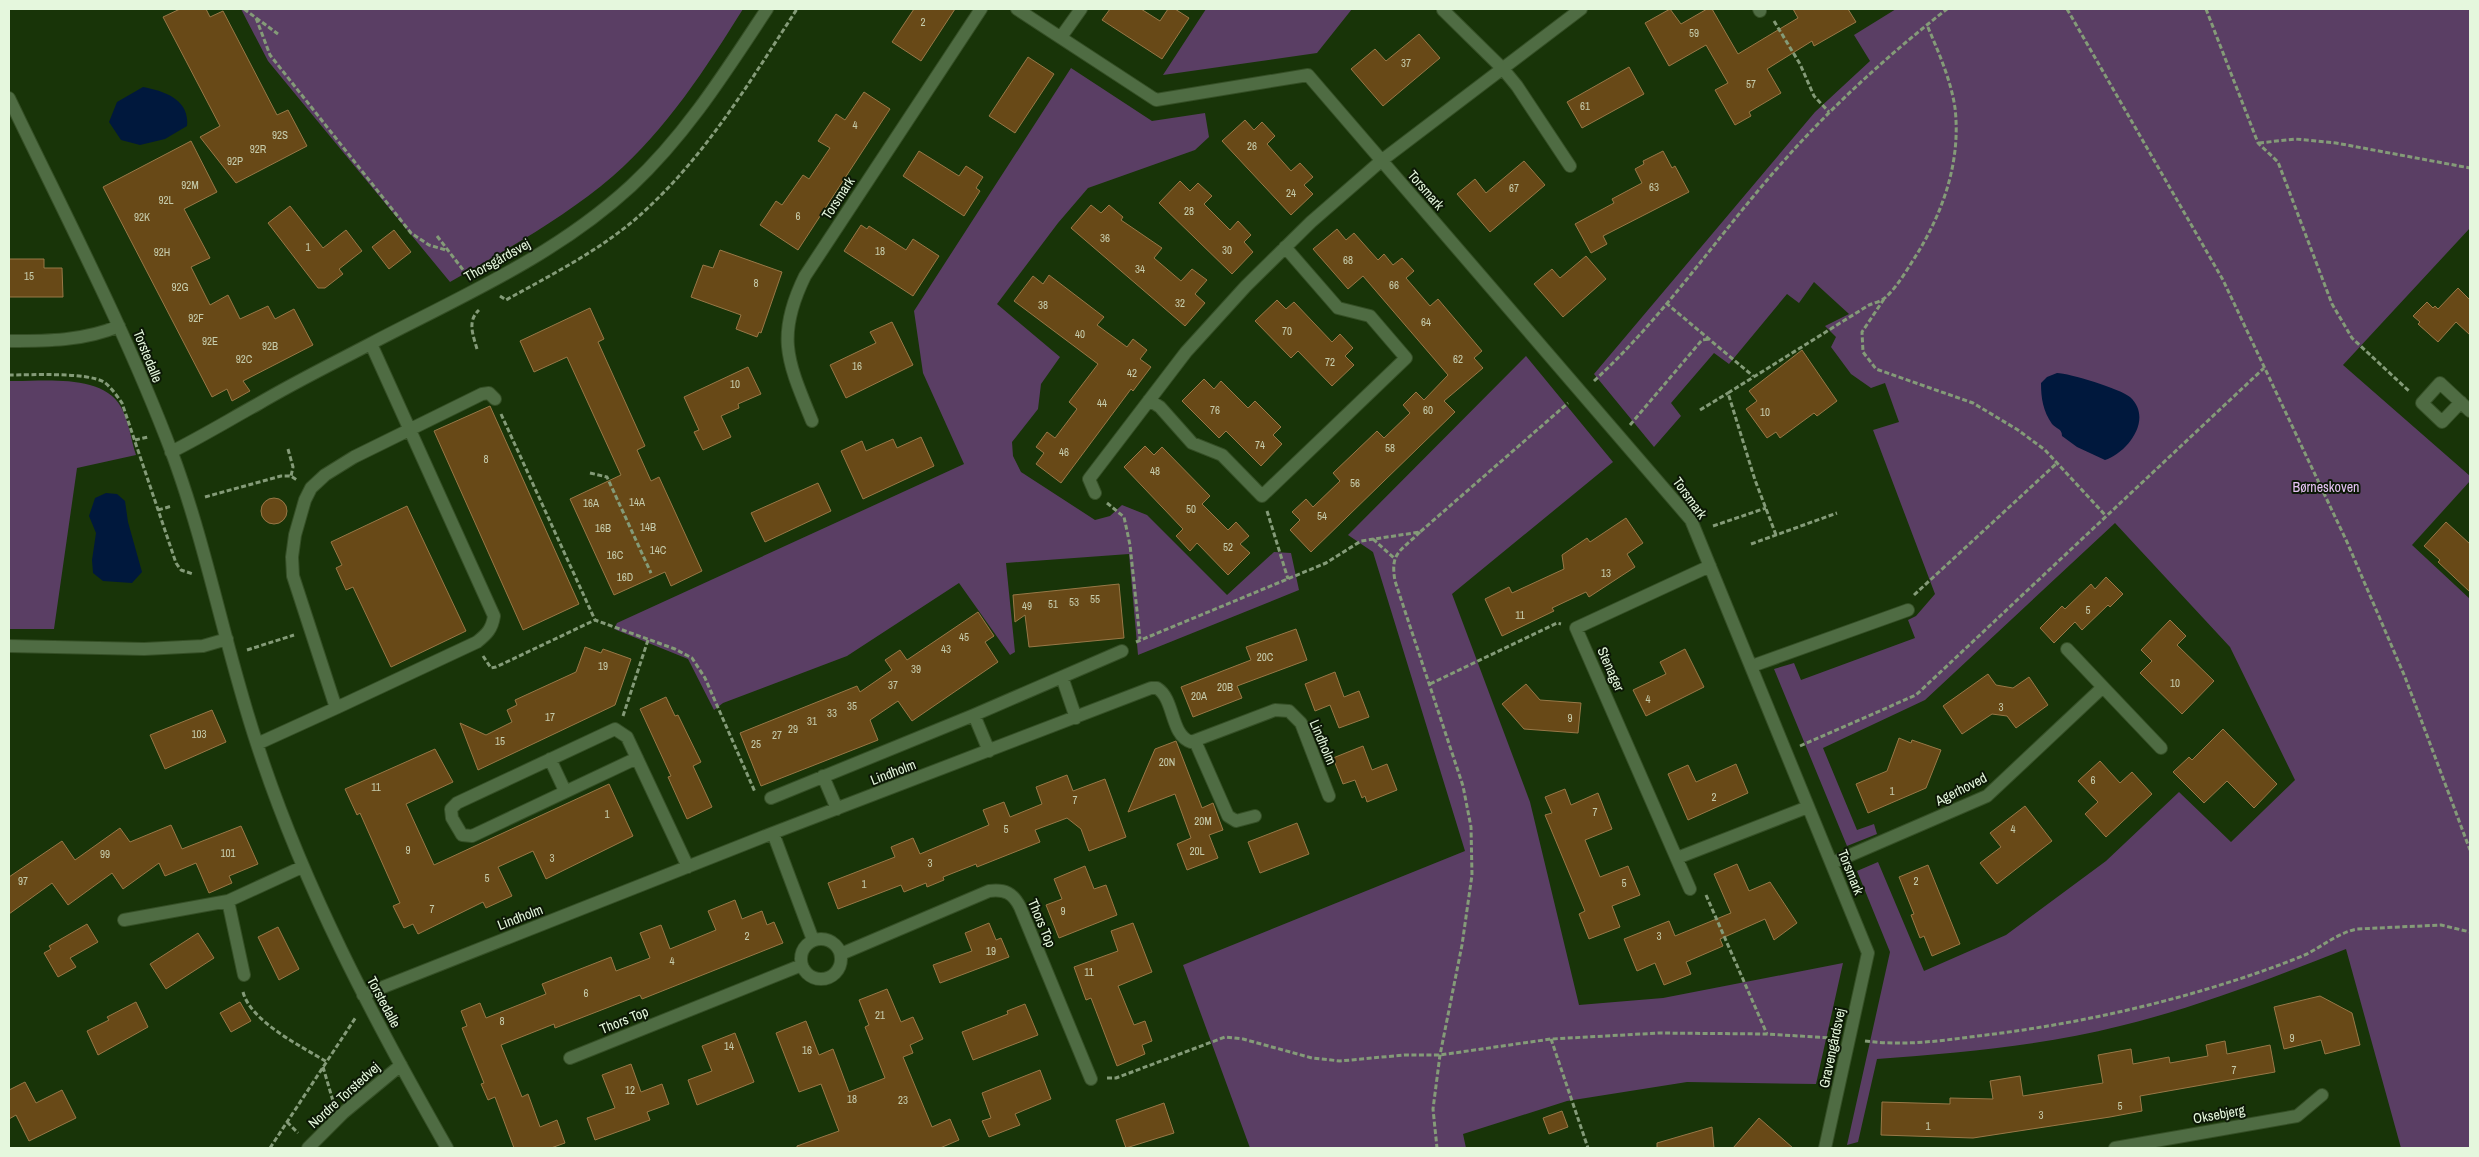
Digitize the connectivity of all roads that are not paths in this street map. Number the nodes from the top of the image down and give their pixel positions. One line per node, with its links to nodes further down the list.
1 (767, 9): 15 (street, Thorsgårdsvej)
2 (981, 9): 19 (street, Torsmark)
3 (1017, 9): 7 (street, Torsmark)
4 (1081, 9): 7 (street)
5 (1581, 9): 8 (street)
6 (1444, 10): 8 (street)
7 (1062, 38): 10 (street, Torsmark)
8 (1504, 69): 10 (street); 11 (street)
9 (9, 98): 13 (street, Torstedalle)
10 (1381, 161): 12 (street); 23 (street, Torsmark)
11 (1570, 166)
12 (1285, 247): 17 (street); 17 (street)
13 (120, 326): 14 (street); 21 (street, Torstedalle)
14 (9, 340)
15 (371, 344): 20 (street); 21 (street, Thorsgårdsvej)
16 (495, 399): 20 (street)
17 (1149, 400): 22 (street)
18 (2465, 407): 18 (street)
19 (812, 422)
20 (410, 428): 32 (street); 32 (street)
21 (171, 452): 25 (street, Torstedalle)
22 (1094, 494)
23 (1710, 566): 29 (street, Torsmark); 49 (street, Stenager)
24 (1908, 610): 29 (street)
25 (227, 639): 26 (street); 36 (street, Torstedalle)
26 (9, 646)
27 (2066, 649): 31 (street)
28 (1122, 651): 30 (street, Lindholm)
29 (1752, 666): 45 (street, Torsmark)
30 (1062, 677): 33 (street, Lindholm); 34 (street)
31 (2103, 687): 37 (street); 50 (street, Agerhoved)
32 (336, 708): 36 (street)
33 (974, 715): 38 (street); 41 (street, Lindholm)
34 (1076, 718): 35 (street, Lindholm); 38 (street, Lindholm)
35 (1196, 741): 43 (street, Lindholm); 47 (street)
36 (257, 744): 51 (street, Torstedalle)
37 (2161, 748)
38 (989, 751): 46 (street, Lindholm)
39 (637, 758): 40 (street); 42 (street); 52 (street)
40 (550, 759): 42 (street); 42 (street)
41 (823, 776): 44 (street, Lindholm); 46 (street)
42 (565, 792)
43 (1329, 796)
44 (764, 798)
45 (1808, 807): 49 (street); 50 (street, Torsmark)
46 (837, 809): 48 (street, Lindholm)
47 (1255, 816)
48 (773, 833): 52 (street, Lindholm); 56 (street)
49 (1677, 858): 53 (street, Stenager)
50 (1832, 863): 57 (street, Torsmark)
51 (302, 867): 54 (street); 61 (street, Torstedalle)
52 (688, 867): 61 (street, Lindholm)
53 (1690, 889)
54 (228, 901): 55 (street); 60 (street)
55 (124, 920)
56 (814, 940): 58 (street); 59 (street)
57 (1868, 953): 68 (street, Gravengårdsvej)
58 (841, 954): 59 (street); 64 (street, Thors Top)
59 (802, 965): 62 (street, Thors Top)
60 (244, 974)
61 (364, 998): 63 (street, Torstedalle)
62 (570, 1058)
63 (401, 1065): 66 (street, Nordre Torstedvej); 67 (street, Torstedalle)
64 (1091, 1079)
65 (2322, 1095): 69 (street, Oksebjerg)
66 (308, 1148)
67 (447, 1148)
68 (1825, 1148)
69 (2116, 1148)

